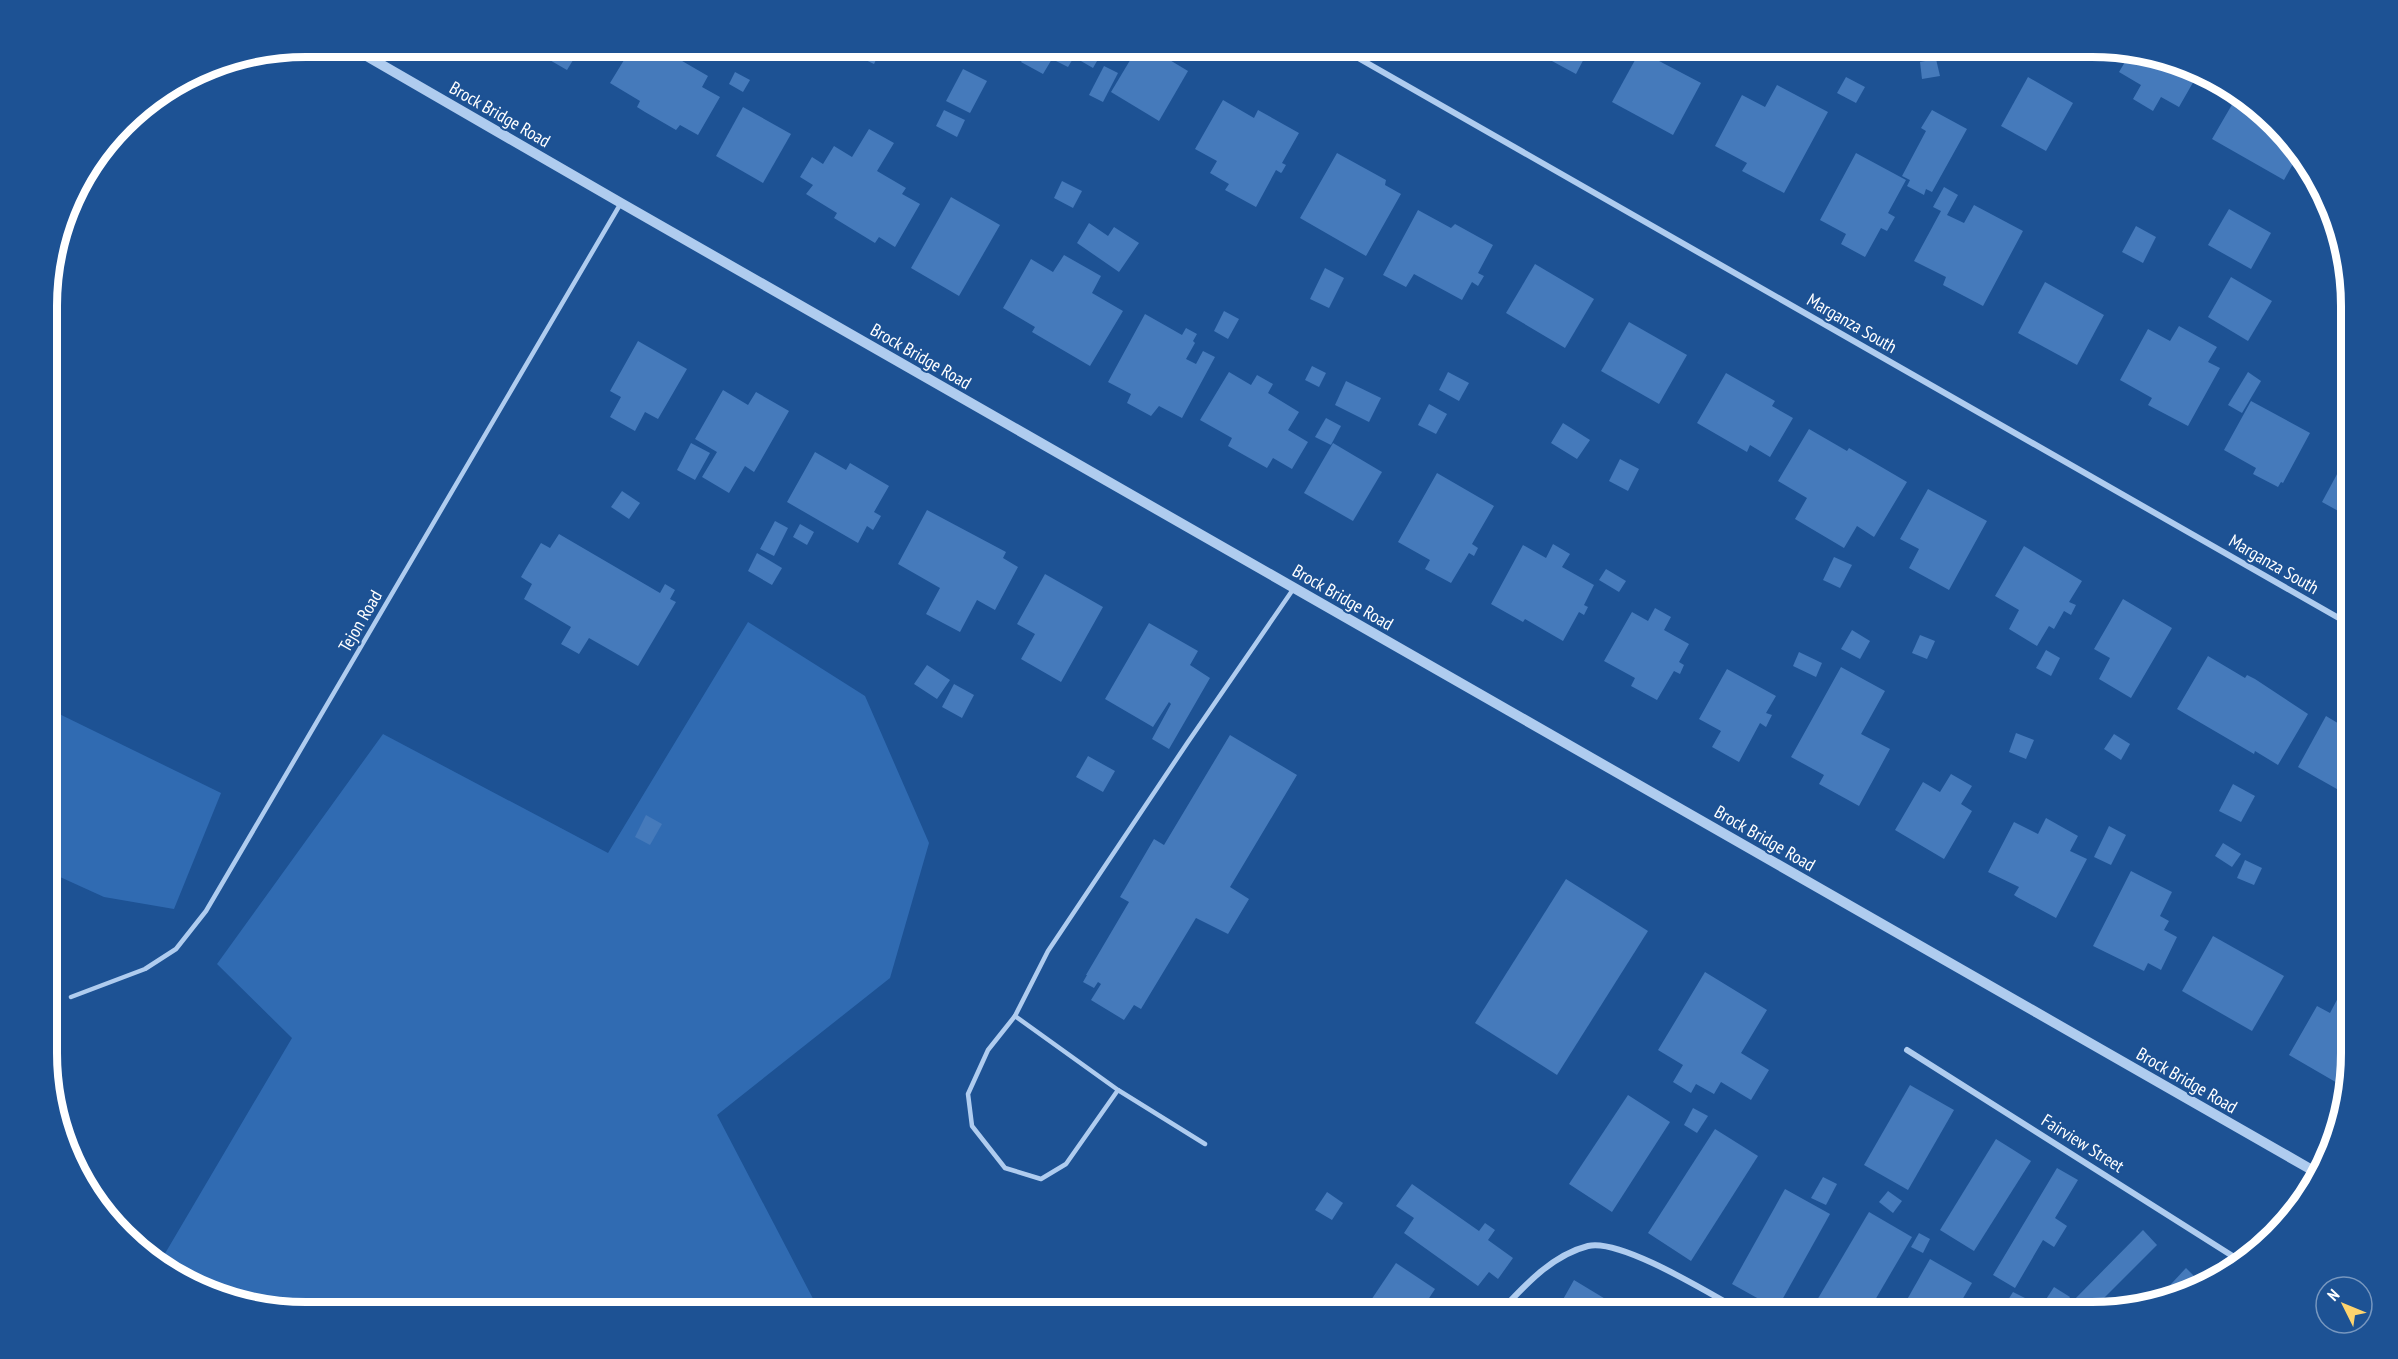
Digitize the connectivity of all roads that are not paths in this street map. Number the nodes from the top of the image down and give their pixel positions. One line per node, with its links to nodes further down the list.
1 (370, 57): 3 (street, Brock Bridge Road)
2 (1358, 57): 5 (street, Marganza South)
3 (621, 203): 4 (street, Brock Bridge Road); 6 (lane, Tejon Road)
4 (1294, 588): 7 (lane); 11 (street, Brock Bridge Road)
5 (2341, 619)
6 (71, 997)
7 (1015, 1016): 9 (lane); 9 (lane)
8 (1907, 1050): 12 (street, Fairview Street)
9 (1118, 1090): 10 (lane)
10 (1205, 1144)
11 (2312, 1170)
12 (2234, 1257)
13 (1510, 1302): 14 (street)
14 (1725, 1302)

